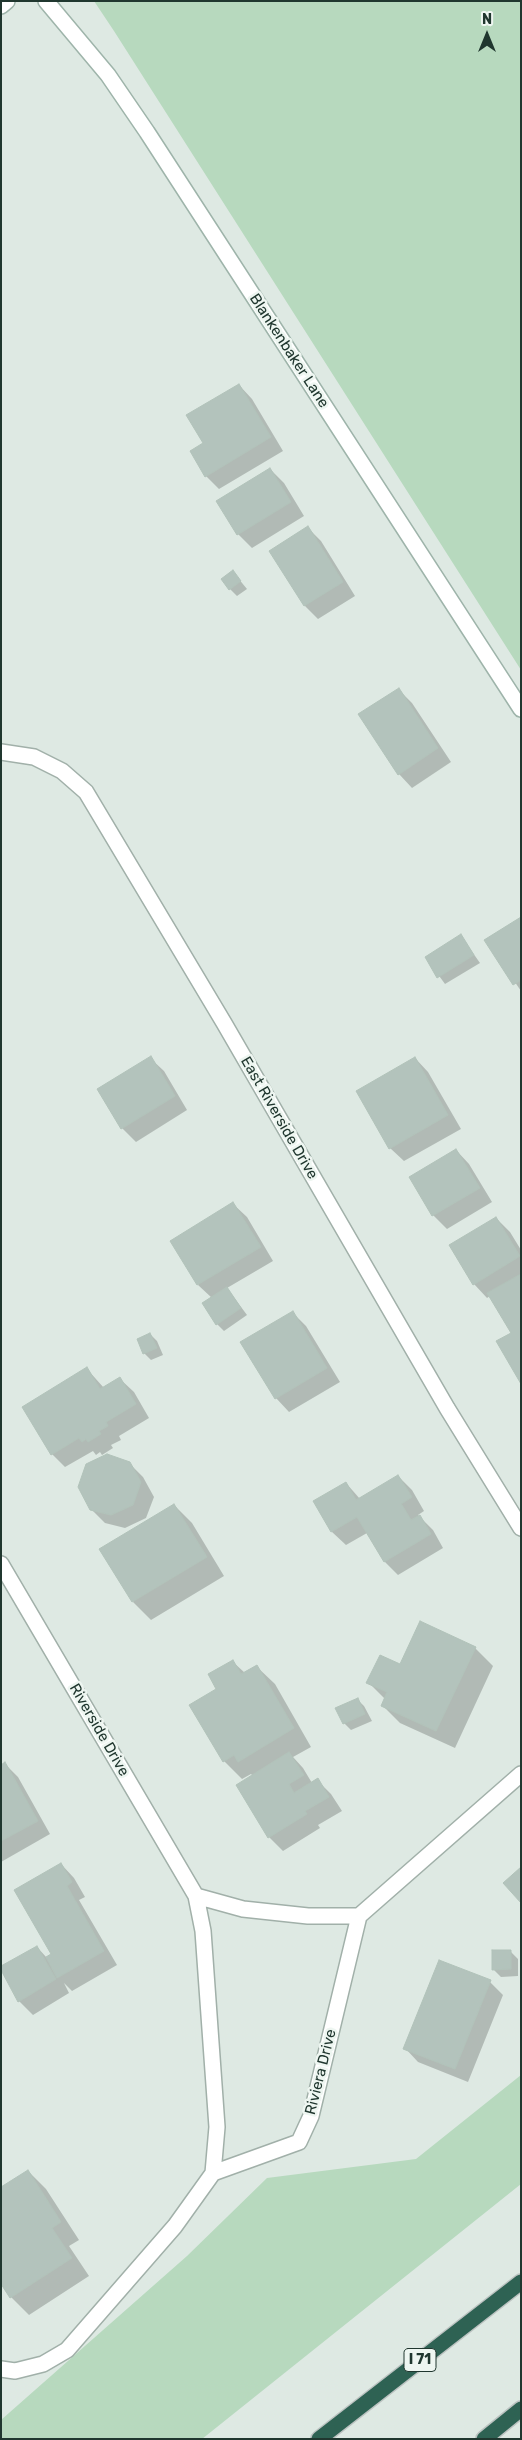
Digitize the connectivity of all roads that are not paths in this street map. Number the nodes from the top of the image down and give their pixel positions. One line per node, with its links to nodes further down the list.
1 (7, 1): 3 (street)
2 (46, 1): 4 (street, Blankenbaker Lane)
3 (1, 6)
4 (521, 709)
5 (1, 752): 6 (street, East Riverside Drive)
6 (521, 1528)
7 (1, 1564): 9 (street, Riverside Drive)
8 (521, 1774): 10 (street)
9 (196, 1896): 10 (street); 11 (street, Riverside Drive)
10 (359, 1916): 11 (street, Riviera Drive)
11 (214, 2173): 13 (street)
12 (521, 2282): 15 (highway, I 71)
13 (1, 2369)
14 (521, 2409): 16 (highway)
15 (319, 2439)
16 (484, 2439)

